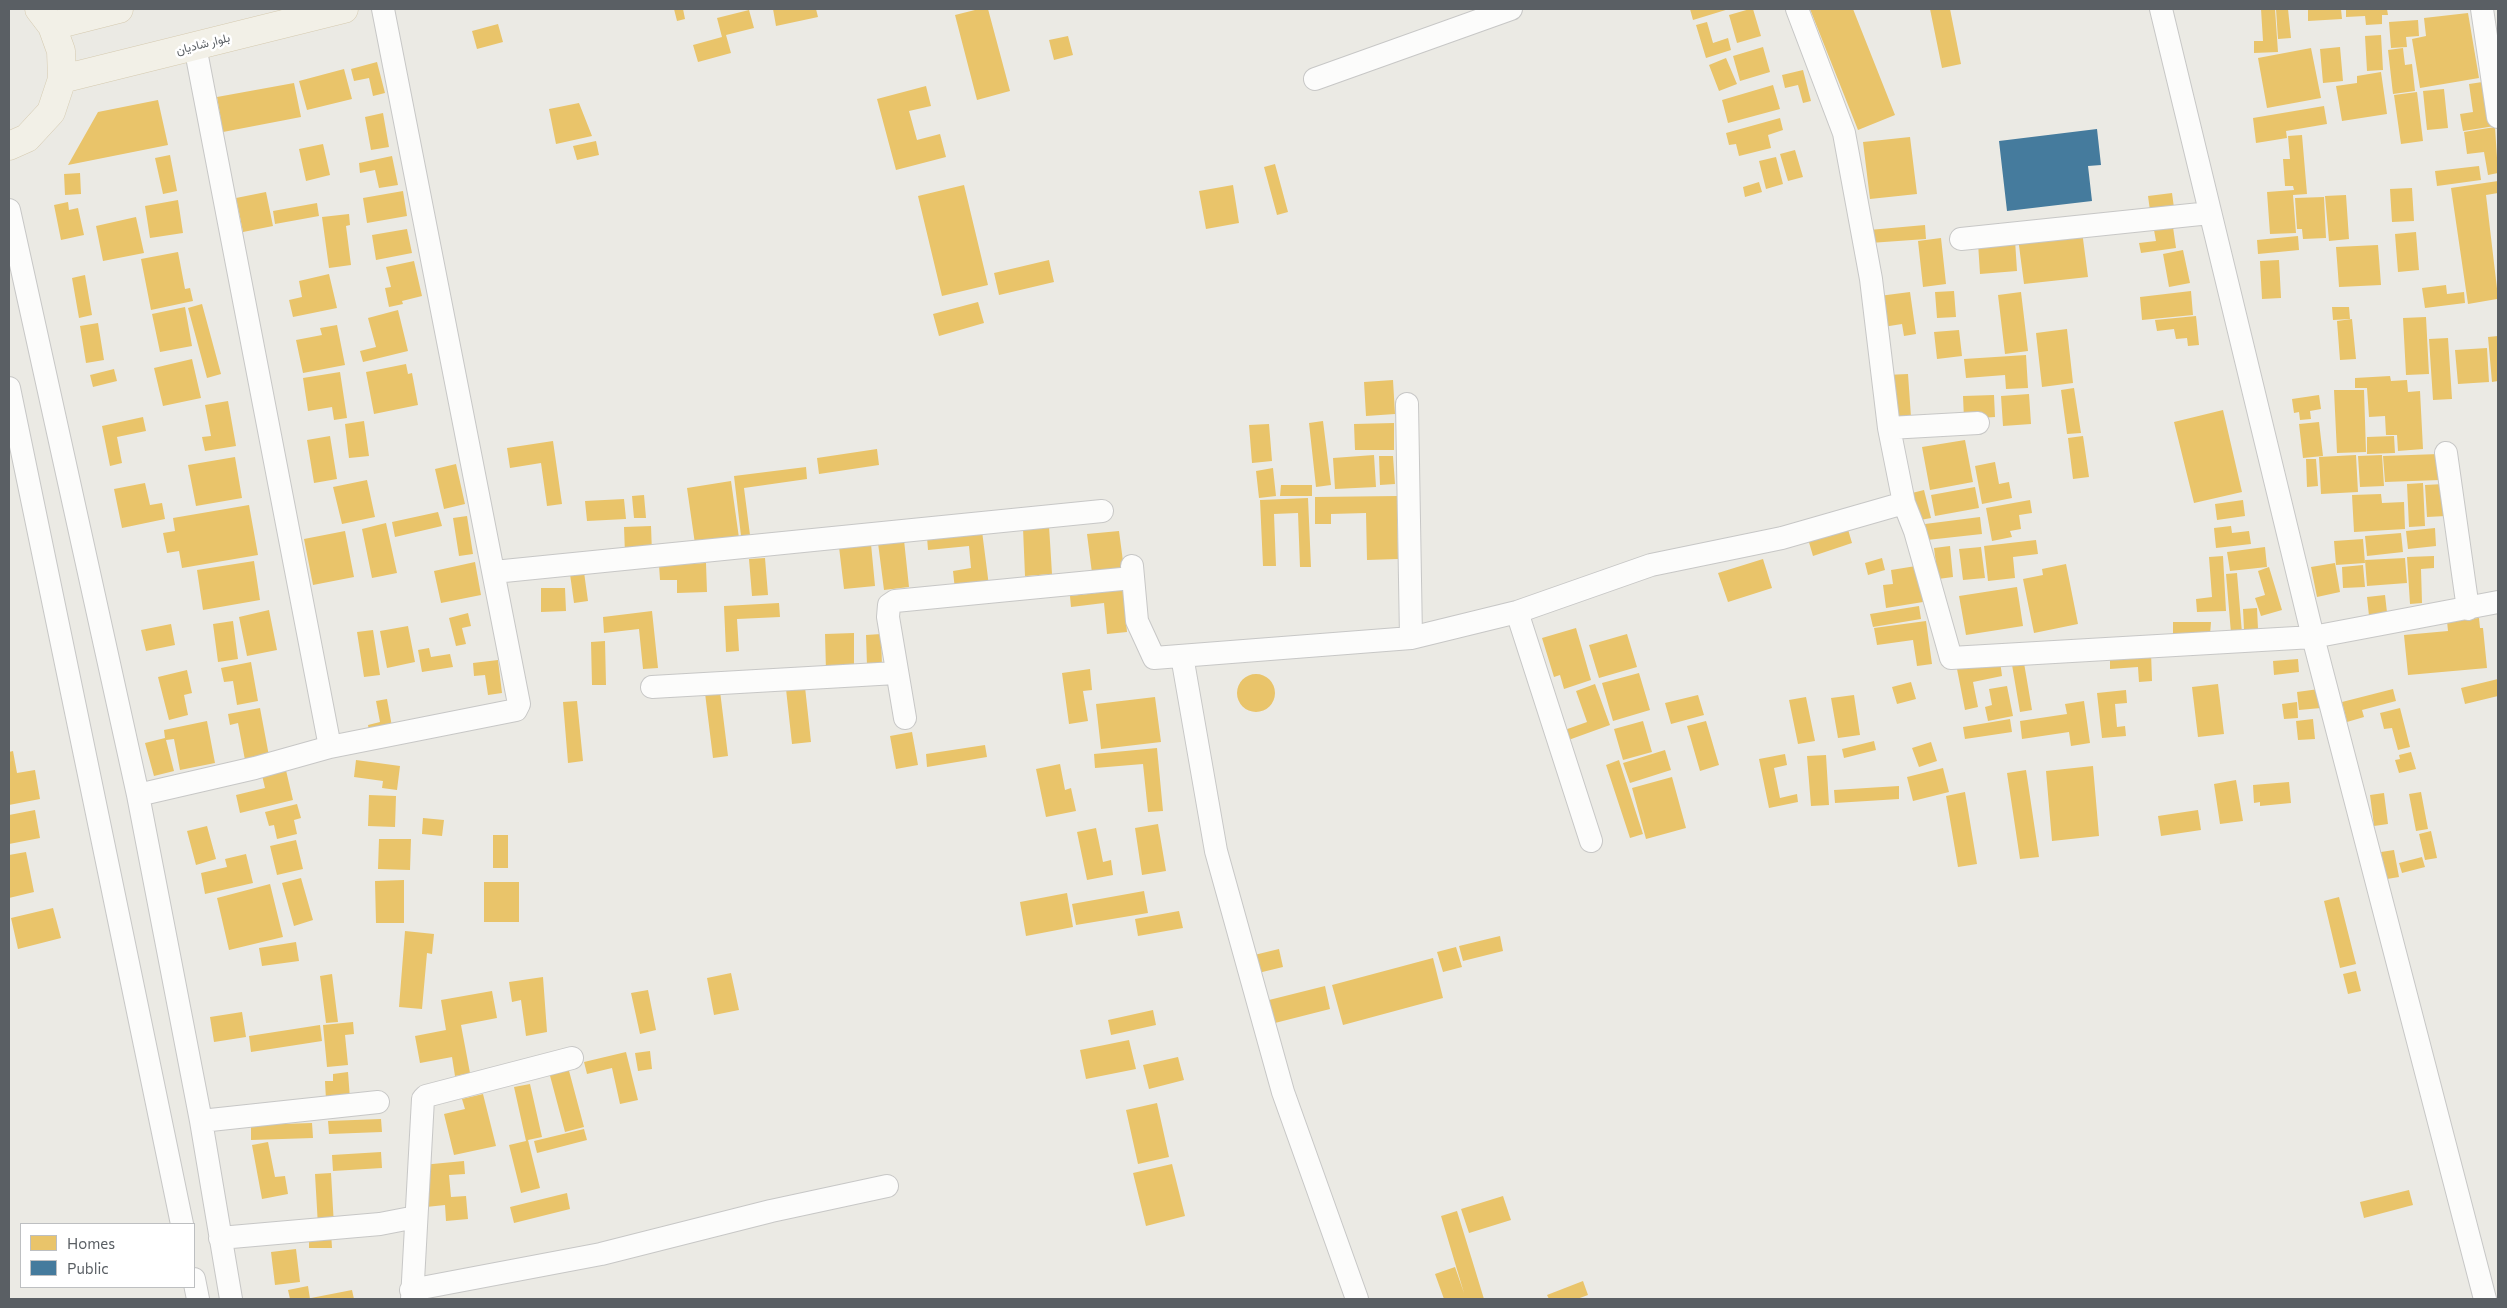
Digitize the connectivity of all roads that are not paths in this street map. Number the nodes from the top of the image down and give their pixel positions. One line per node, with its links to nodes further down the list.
1 (119, 9): 8 (main road)
2 (344, 9): 9 (main road, بلوار شادیان)
3 (383, 9): 24 (street)
4 (1511, 9): 11 (street)
5 (1797, 9): 20 (street)
6 (2161, 9): 15 (street)
7 (2482, 9): 12 (street)
8 (45, 17): 10 (main road)
9 (195, 46): 10 (main road, بلوار شادیان); 34 (street)
10 (62, 79): 13 (main road)
11 (1315, 79)
12 (2498, 117)
13 (9, 146)
14 (9, 210): 35 (street)
15 (2210, 213): 16 (street); 28 (street)
16 (1961, 239)
17 (9, 388): 42 (street)
18 (1407, 404): 29 (street)
19 (1978, 423): 20 (street)
20 (1889, 428): 22 (street)
21 (2446, 452): 26 (street)
22 (1904, 503): 27 (street); 28 (street)
23 (1102, 511): 24 (street)
24 (494, 572): 34 (street)
25 (2498, 602): 26 (street)
26 (2468, 609): 28 (street)
27 (1517, 612): 29 (street); 36 (street)
28 (2313, 637): 49 (street)
29 (1411, 638): 30 (street)
30 (1182, 656): 31 (street); 48 (street)
31 (896, 673): 32 (street); 33 (street)
32 (652, 687)
33 (905, 718)
34 (330, 747): 35 (street)
35 (138, 795): 39 (street)
36 (1591, 841)
37 (572, 1058): 41 (street)
38 (378, 1102): 39 (street)
39 (201, 1121): 43 (street)
40 (887, 1186): 45 (street)
41 (416, 1217): 43 (street); 45 (street)
42 (182, 1223)
43 (220, 1238): 47 (street)
44 (195, 1285): 46 (street)
45 (411, 1295)
46 (198, 1299)
47 (231, 1299)
48 (1357, 1299)
49 (2485, 1299)

